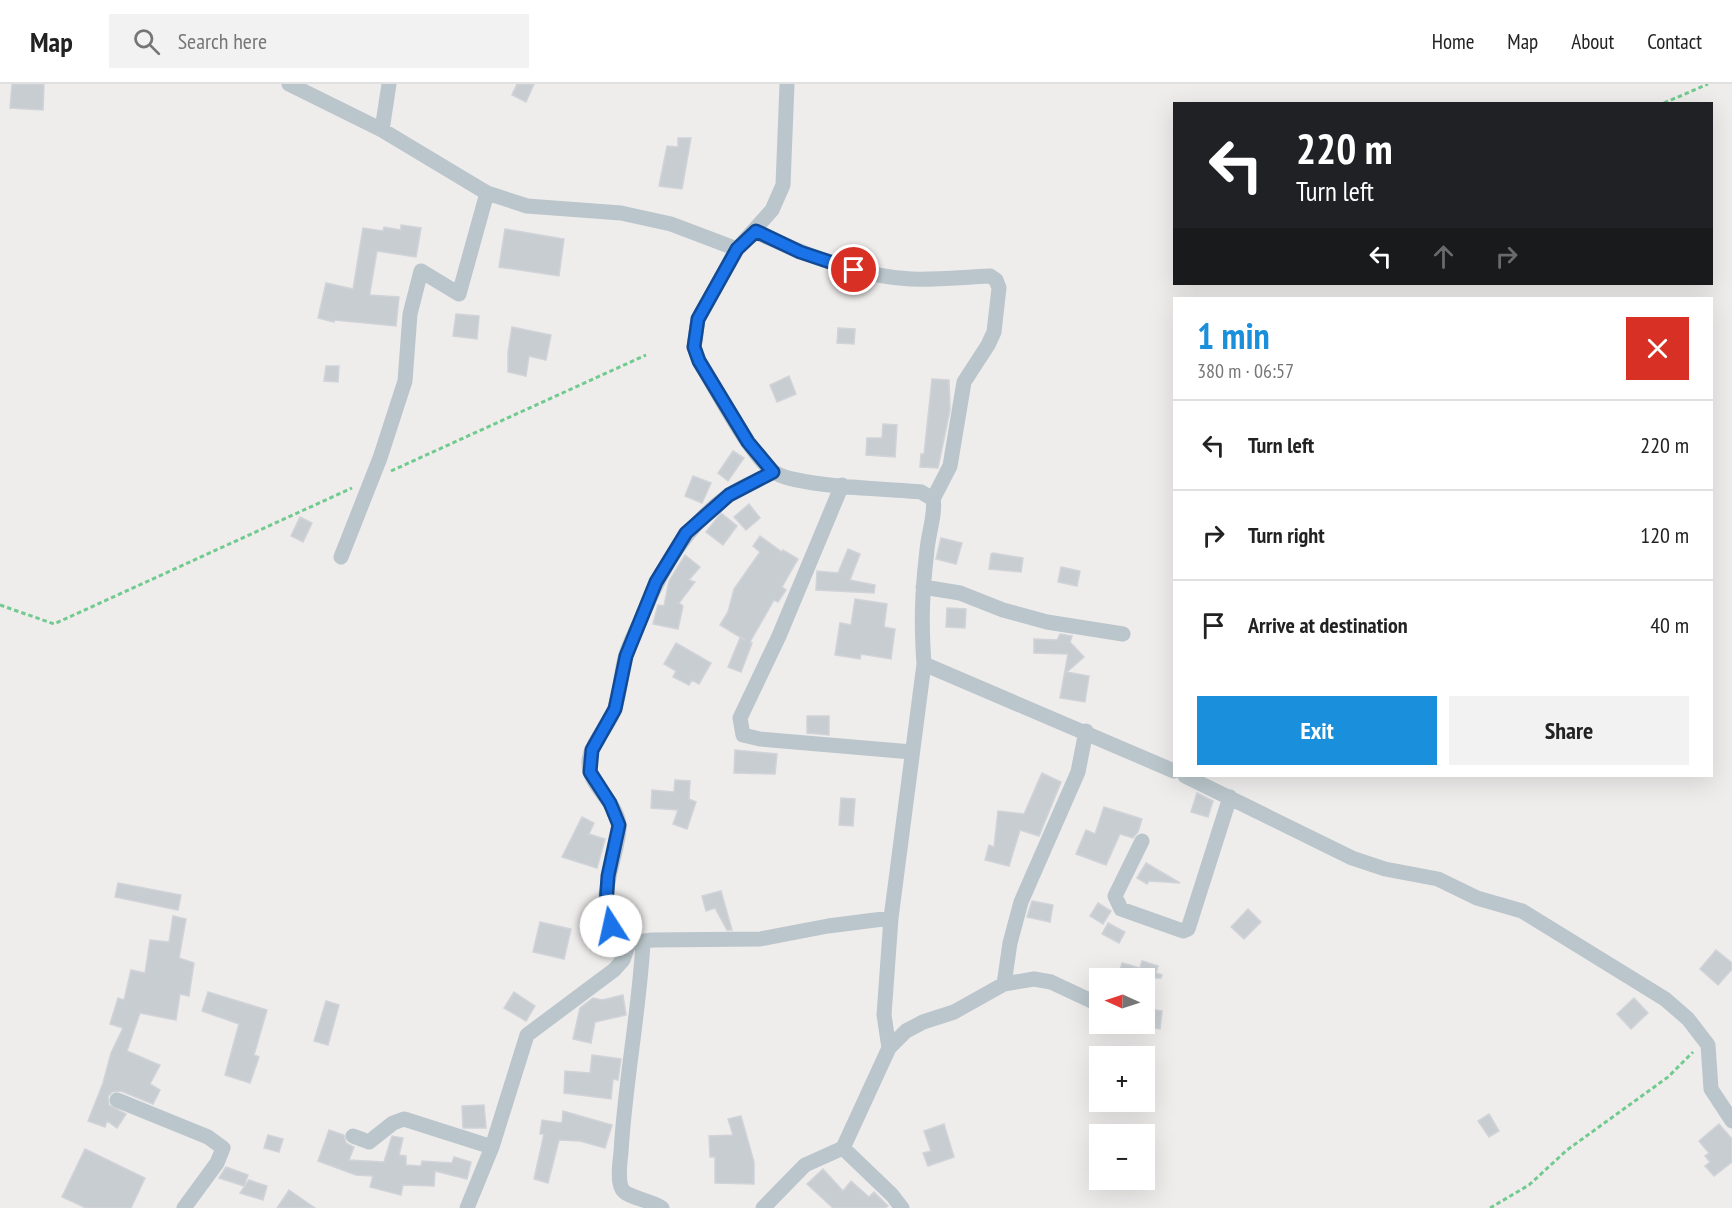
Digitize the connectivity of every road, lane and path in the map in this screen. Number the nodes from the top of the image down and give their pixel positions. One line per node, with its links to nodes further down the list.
1 (289, 84): 6 (street)
2 (389, 84): 6 (street)
3 (787, 84): 8 (street)
4 (1708, 84): 5 (path)
5 (1666, 102)
6 (382, 130): 7 (street)
7 (488, 193): 9 (street); 16 (street)
8 (756, 231): 9 (street); 15 (street)
9 (737, 249): 11 (street)
10 (646, 355): 12 (path)
11 (773, 472): 13 (street); 28 (street)
12 (386, 473)
13 (842, 485): 15 (street); 22 (street)
14 (354, 488): 18 (path)
15 (933, 499): 17 (street)
16 (341, 557)
17 (923, 587): 19 (street); 20 (street)
18 (0, 605)
19 (1123, 634)
20 (924, 664): 21 (street); 22 (street)
21 (1086, 731): 23 (street); 29 (street)
22 (912, 752): 27 (street)
23 (1173, 771)
24 (1187, 777): 25 (street)
25 (1230, 797): 26 (street); 31 (street)
26 (1142, 841)
27 (891, 918): 28 (street); 32 (street)
28 (636, 943): 36 (street); 40 (street)
29 (1004, 984): 30 (street); 32 (street)
30 (1089, 1000)
31 (1705, 1040): 34 (street); 43 (path)
32 (889, 1048): 37 (street)
33 (117, 1100): 38 (street)
34 (1732, 1121)
35 (353, 1136): 36 (street)
36 (492, 1147): 39 (street)
37 (843, 1148): 41 (street); 42 (street)
38 (184, 1208)
39 (467, 1208)
40 (662, 1208)
41 (763, 1208)
42 (902, 1208)
43 (1490, 1208)

